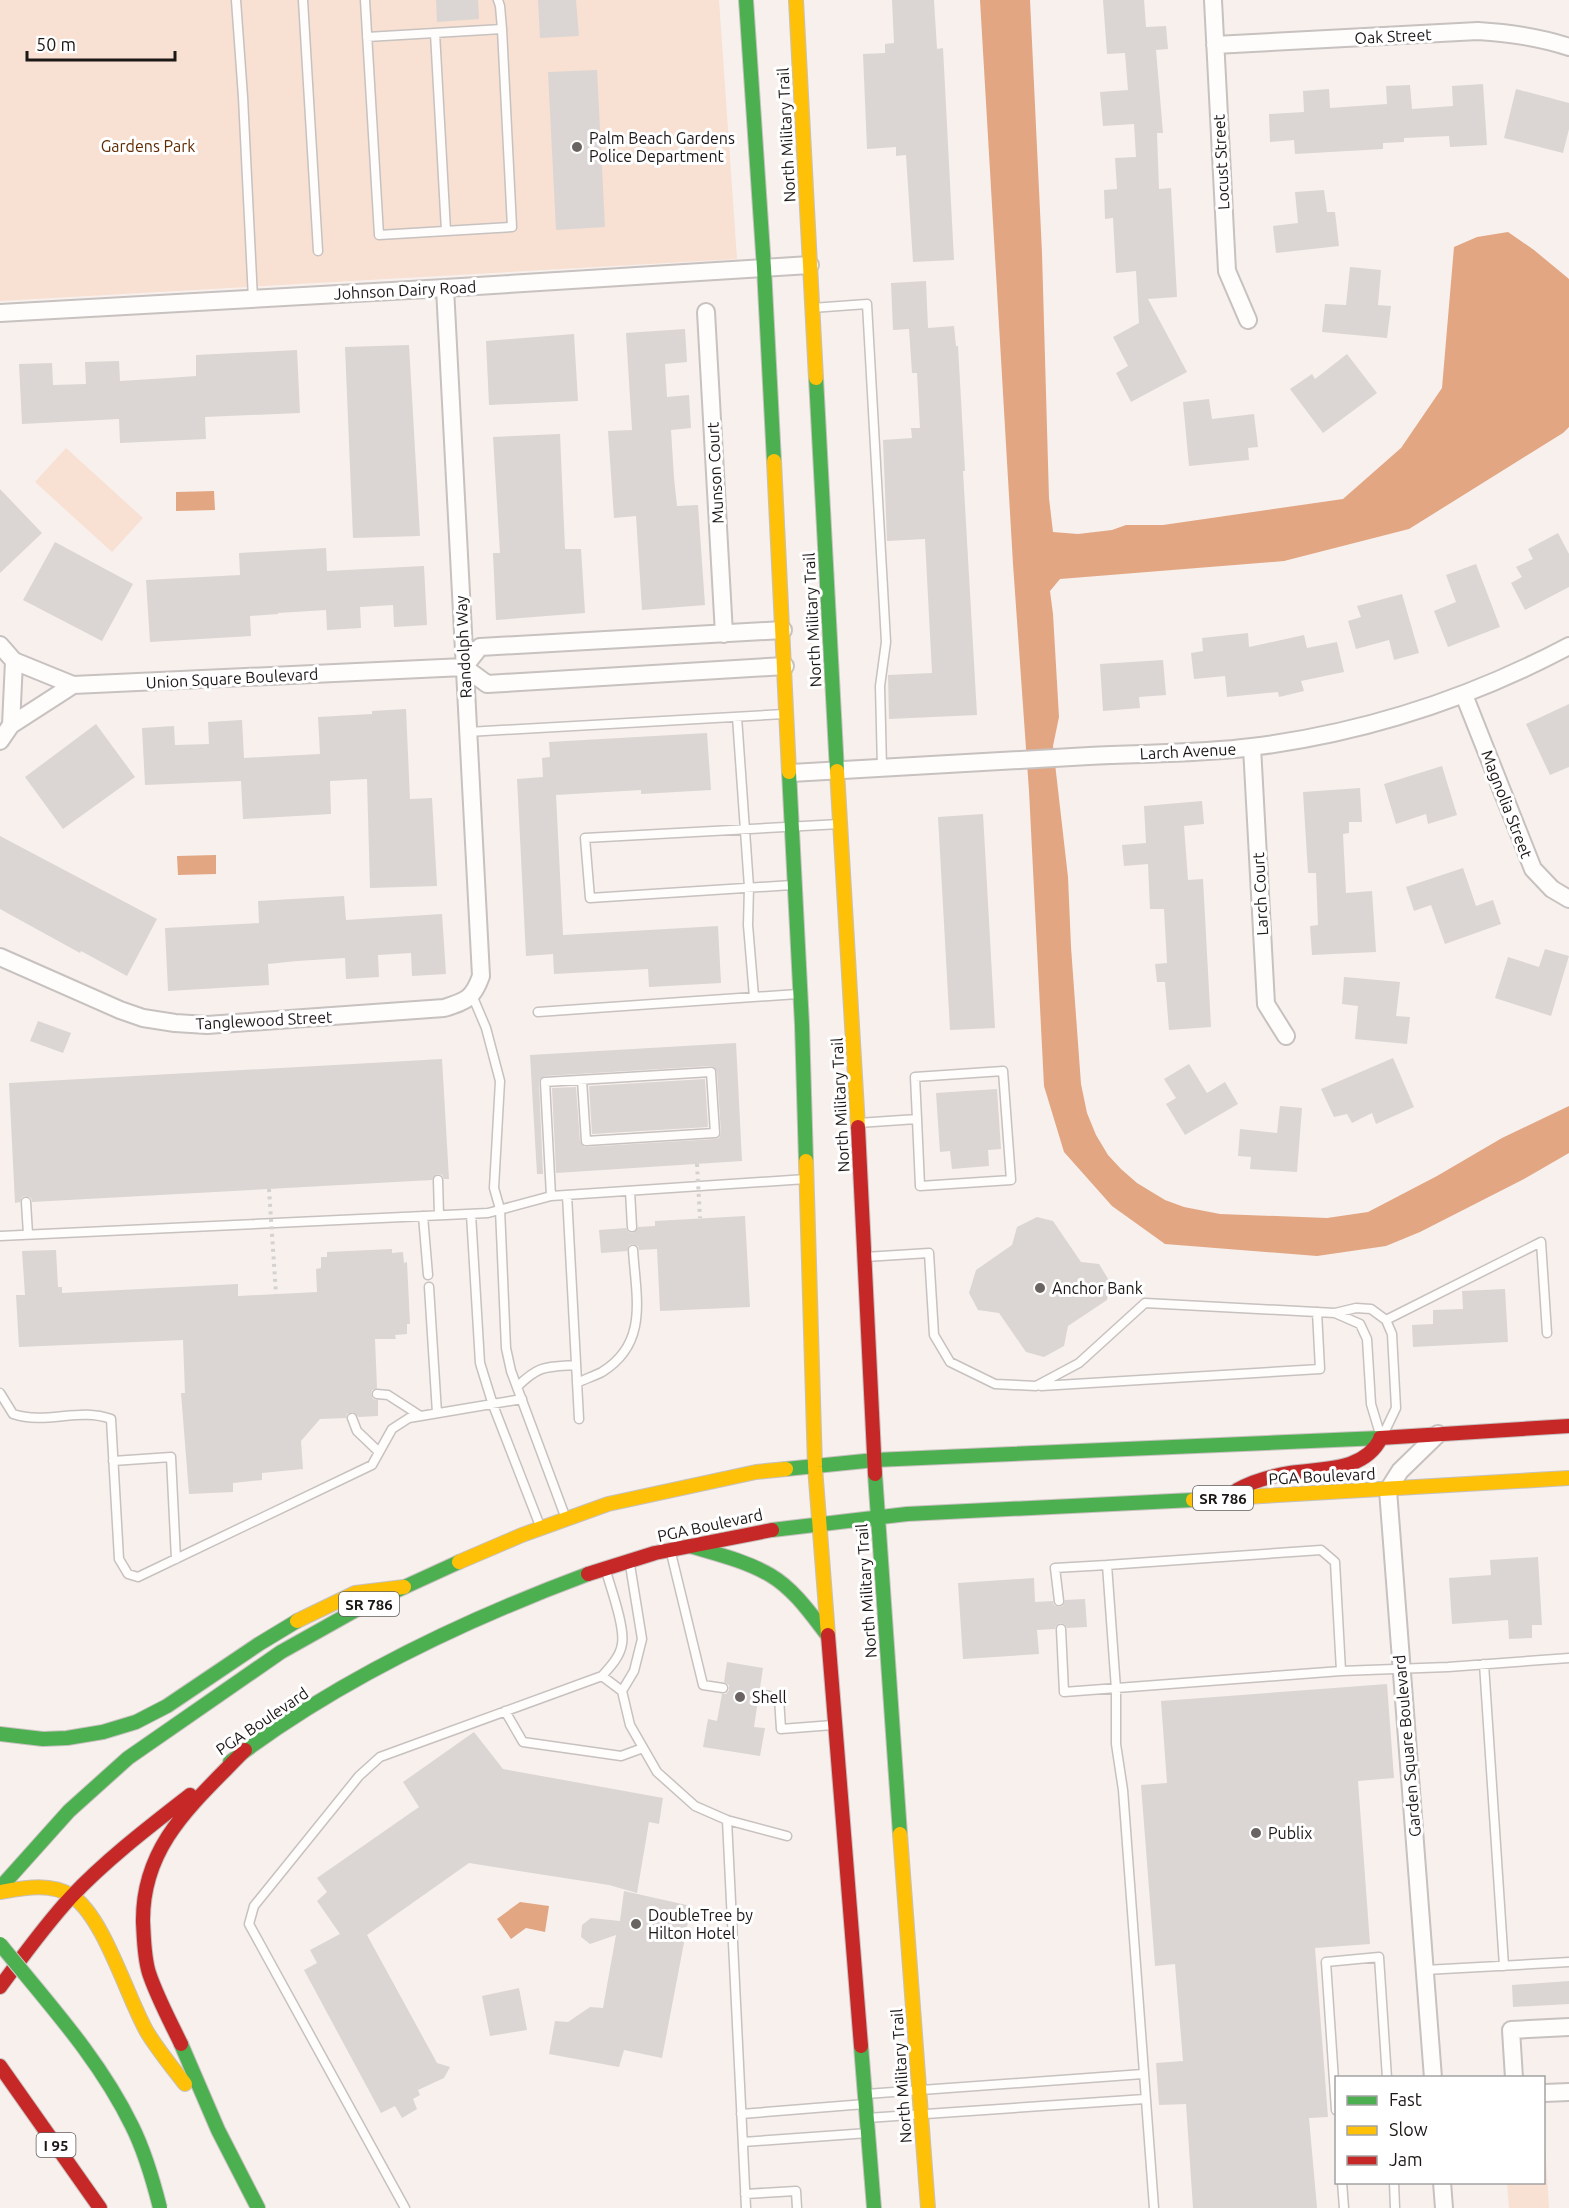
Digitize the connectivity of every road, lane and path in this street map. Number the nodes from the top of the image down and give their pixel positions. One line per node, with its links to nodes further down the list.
1 (236, 0): 18 (lane)
2 (303, 0): 14 (lane)
3 (365, 0): 10 (lane)
4 (498, 0): 8 (lane)
5 (746, 0): 16 (main road, North Military Trail)
6 (796, 0): 15 (main road, North Military Trail)
7 (1213, 0): 11 (street, Locust Street)
8 (502, 29): 9 (lane); 13 (lane)
9 (435, 33): 10 (lane); 13 (lane)
10 (367, 37): 13 (lane)
11 (1215, 45): 12 (street, Oak Street); 22 (street, Locust Street)
12 (1569, 47)
13 (446, 231)
14 (318, 251)
15 (810, 265): 16 (street, Johnson Dairy Road); 19 (main road, North Military Trail)
16 (764, 268): 17 (street, Johnson Dairy Road); 23 (main road, North Military Trail)
17 (445, 288): 18 (street, Johnson Dairy Road); 29 (street, Randolph Way)
18 (253, 299): 21 (street, Johnson Dairy Road)
19 (812, 308): 38 (lane); 39 (main road, North Military Trail)
20 (706, 312): 24 (street, Munson Court)
21 (0, 313)
22 (1248, 320)
23 (783, 630): 24 (street); 28 (main road, North Military Trail)
24 (724, 634): 29 (street)
25 (0, 645): 27 (street)
26 (1569, 646): 31 (street, Larch Avenue)
27 (14, 661): 30 (street); 34 (street)
28 (785, 666): 29 (street); 32 (main road, North Military Trail)
29 (464, 667): 30 (street, Union Square Boulevard); 35 (street, Randolph Way)
30 (73, 685): 34 (street)
31 (1464, 695): 37 (street, Larch Avenue); 46 (street, Magnolia Street)
32 (788, 714): 33 (lane); 40 (main road, North Military Trail)
33 (736, 717): 35 (lane); 43 (lane)
34 (11, 725): 36 (street)
35 (467, 732): 50 (street, Randolph Way)
36 (0, 741)
37 (1252, 747): 38 (street, Larch Avenue); 52 (street, Larch Court)
38 (882, 768): 39 (street, Larch Avenue)
39 (837, 771): 40 (street, Larch Avenue); 41 (main road, North Military Trail)
40 (790, 773): 42 (main road, North Military Trail)
41 (840, 824): 42 (lane); 55 (main road, North Military Trail)
42 (793, 826): 43 (lane); 44 (main road, North Military Trail)
43 (744, 829): 45 (lane); 45 (lane)
44 (796, 885): 45 (lane); 48 (main road, North Military Trail)
45 (749, 887): 49 (lane)
46 (1569, 899)
47 (0, 957): 50 (street, Tanglewood Street)
48 (801, 994): 49 (lane); 57 (main road, North Military Trail)
49 (754, 997): 51 (lane)
50 (469, 998): 64 (lane)
51 (538, 1012)
52 (1286, 1036)
53 (582, 1080): 53 (lane); 62 (lane)
54 (917, 1119): 54 (lane); 55 (lane)
55 (858, 1123): 73 (main road, North Military Trail)
56 (697, 1164): 68 (path, bridge)
57 (807, 1179): 60 (lane); 99 (main road, North Military Trail)
58 (438, 1180): 66 (lane)
59 (269, 1189): 76 (path, bridge)
60 (630, 1191): 61 (lane); 69 (lane)
61 (567, 1195): 62 (lane); 81 (lane)
62 (551, 1196): 64 (lane)
63 (27, 1202): 70 (lane)
64 (500, 1209): 65 (lane); 84 (lane)
65 (471, 1214): 66 (lane); 88 (lane)
66 (439, 1215): 67 (lane)
67 (423, 1216): 70 (lane); 74 (lane)
68 (700, 1218)
69 (632, 1227)
70 (28, 1234): 71 (lane)
71 (0, 1236)
72 (633, 1250): 82 (lane)
73 (865, 1257): 83 (lane); 97 (main road, North Military Trail)
74 (428, 1275)
75 (429, 1287): 89 (lane)
76 (276, 1294)
77 (1317, 1312): 78 (lane); 83 (lane); 83 (lane)
78 (1335, 1313): 79 (lane); 95 (lane)
79 (1386, 1320): 80 (lane); 95 (lane)
80 (1546, 1334)
81 (576, 1365): 82 (lane); 84 (lane)
82 (577, 1383): 92 (lane)
83 (1036, 1386)
84 (518, 1387): 87 (lane)
85 (0, 1392): 98 (lane)
86 (377, 1394): 90 (lane)
87 (522, 1399): 88 (lane); 104 (lane)
88 (493, 1405): 89 (lane); 106 (lane)
89 (437, 1413): 90 (lane)
90 (419, 1415): 96 (lane)
91 (352, 1418): 96 (lane)
92 (579, 1419)
93 (1569, 1426): 94 (main road, SR 786)
94 (1438, 1434): 95 (main road, SR 786); 101 (street)
95 (1381, 1438): 97 (main road, SR 786); 102 (main road)
96 (379, 1452): 109 (lane)
97 (875, 1460): 99 (main road, SR 786); 103 (main road, North Military Trail)
98 (113, 1461): 109 (lane); 109 (lane)
99 (815, 1467): 104 (main road, SR 786); 105 (main road, North Military Trail)
100 (1569, 1478): 101 (main road, PGA Boulevard / SR 786)
101 (1388, 1490): 102 (main road, PGA Boulevard / SR 786); 119 (street, Garden Square Boulevard)
102 (1224, 1498): 103 (main road, PGA Boulevard / SR 786)
103 (877, 1515): 105 (main road, PGA Boulevard / SR 786); 147 (main road, North Military Trail)
104 (567, 1519): 106 (main road, SR 786)
105 (819, 1523): 107 (main road, PGA Boulevard / SR 786); 116 (main road, North Military Trail)
106 (540, 1528): 113 (main road, SR 786)
107 (687, 1545): 108 (main road, PGA Boulevard / SR 786); 116 (main road)
108 (671, 1550): 110 (main road, PGA Boulevard / SR 786); 122 (lane)
109 (176, 1558)
110 (629, 1561): 112 (main road, PGA Boulevard / SR 786); 124 (lane)
111 (1107, 1565): 114 (lane); 120 (lane); 123 (lane)
112 (605, 1568): 121 (lane); 130 (main road, PGA Boulevard / SR 786)
113 (404, 1587): 128 (main road); 133 (main road, SR 786)
114 (1059, 1601)
115 (1061, 1629): 123 (lane)
116 (828, 1636): 127 (main road, North Military Trail)
117 (1569, 1658): 118 (lane)
118 (1484, 1664): 119 (lane); 138 (lane)
119 (1401, 1668): 120 (lane); 139 (street, Garden Square Boulevard)
120 (1341, 1671): 123 (lane)
121 (602, 1676): 124 (lane); 126 (lane)
122 (723, 1688)
123 (1116, 1689): 143 (lane)
124 (622, 1691): 129 (lane)
125 (759, 1694): 127 (lane)
126 (505, 1711): 129 (lane); 165 (lane)
127 (835, 1725): 152 (main road, North Military Trail)
128 (0, 1734)
129 (643, 1748): 131 (lane)
130 (245, 1750): 135 (main road, PGA Boulevard / SR 786); 155 (main road)
131 (727, 1820): 132 (lane); 153 (lane)
132 (786, 1836)
133 (0, 1888)
134 (0, 1893): 135 (main road)
135 (73, 1896): 140 (main road, PGA Boulevard / SR 786); 155 (main road)
136 (0, 1944): 163 (main road, bridge)
137 (1569, 1962): 138 (lane)
138 (1504, 1966): 139 (lane)
139 (1425, 1970): 145 (street, Garden Square Boulevard)
140 (0, 1987)
141 (1569, 2027): 146 (street)
142 (0, 2066): 162 (main road, I 95)
143 (1143, 2074): 147 (lane); 151 (lane)
144 (1387, 2076): 150 (lane)
145 (1433, 2076)
146 (1514, 2076)
147 (919, 2091): 152 (lane); 154 (main road, North Military Trail)
148 (1569, 2092): 149 (street)
149 (1545, 2093)
150 (1335, 2095)
151 (1145, 2100): 154 (lane); 170 (lane)
152 (865, 2106): 153 (lane); 154 (lane); 156 (main road, North Military Trail)
153 (741, 2114): 157 (lane)
154 (921, 2115): 169 (main road, North Military Trail)
155 (218, 2130): 164 (main road)
156 (868, 2133): 157 (lane); 168 (main road, North Military Trail)
157 (743, 2142): 161 (lane)
158 (1342, 2184): 171 (lane)
159 (1394, 2184): 172 (lane)
160 (1442, 2184): 173 (street)
161 (745, 2194): 166 (lane); 167 (lane)
162 (100, 2208)
163 (160, 2208)
164 (258, 2208)
165 (405, 2208)
166 (746, 2208)
167 (797, 2208)
168 (874, 2208)
169 (928, 2208)
170 (1154, 2208)
171 (1344, 2208)
172 (1395, 2208)
173 (1444, 2208)

